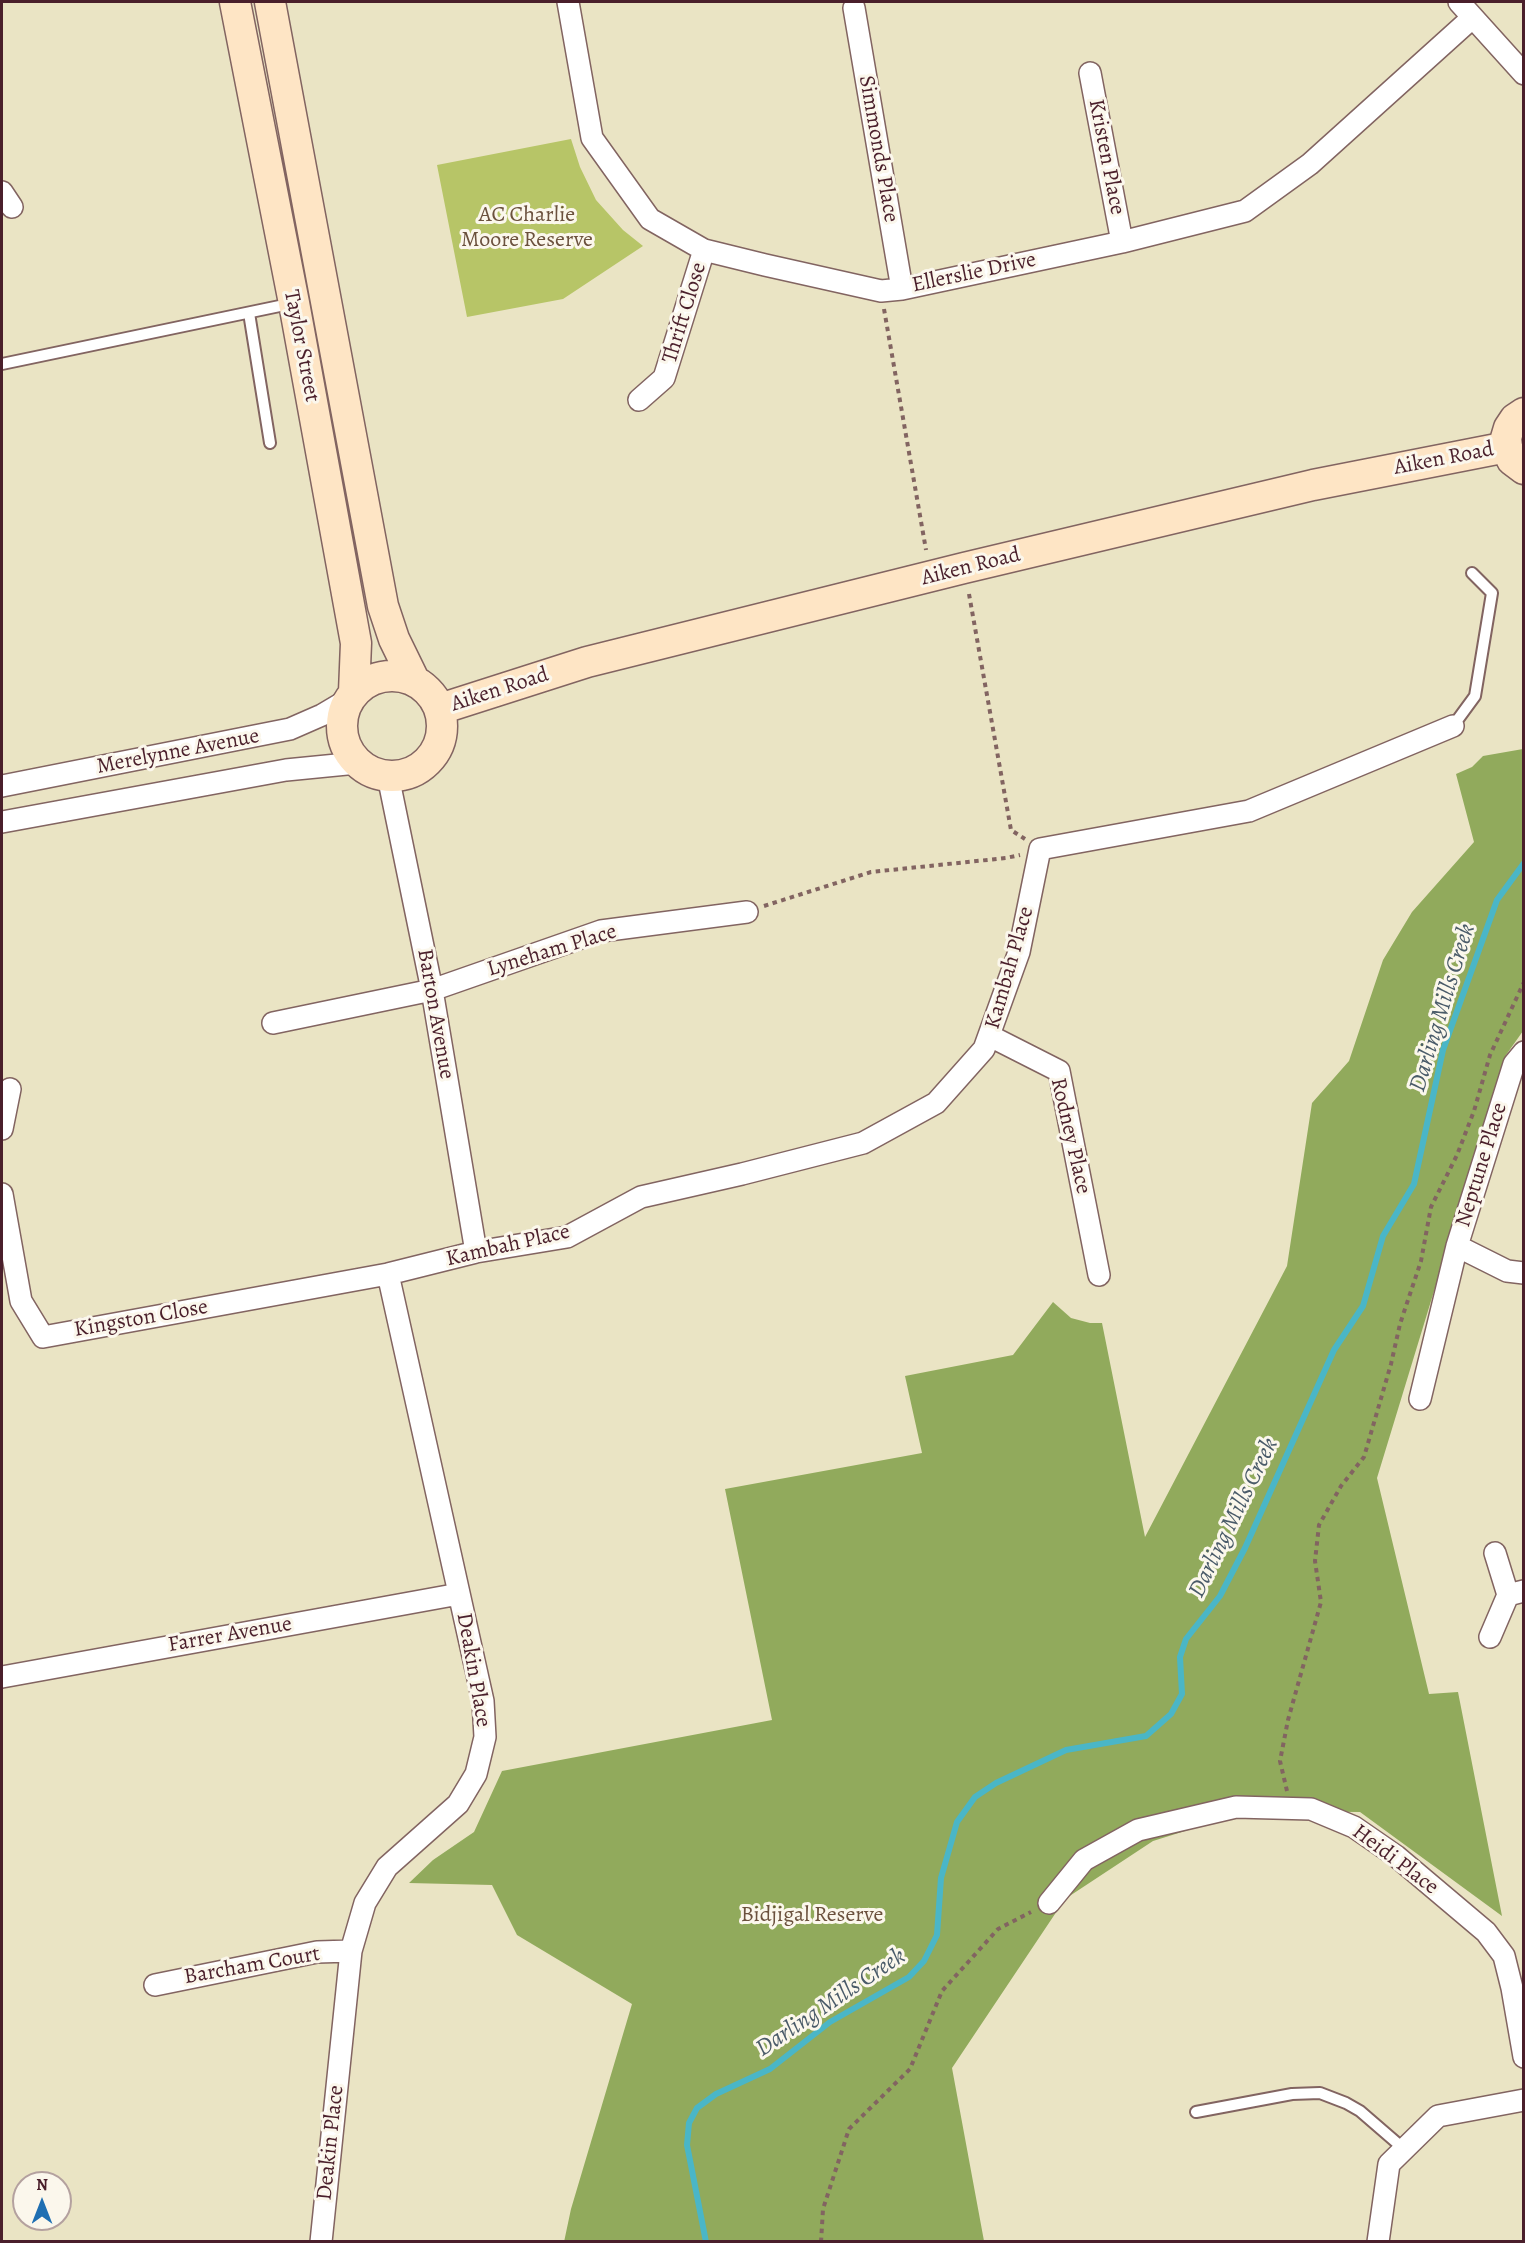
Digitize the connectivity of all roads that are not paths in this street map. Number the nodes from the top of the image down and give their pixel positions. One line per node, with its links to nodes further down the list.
1 (235, 2): 12 (street, Taylor Street)
2 (270, 2): 20 (street, Taylor Street)
3 (568, 2): 10 (street, Ellerslie Drive)
4 (1459, 2): 6 (street)
5 (854, 8): 11 (street, Simmonds Place)
6 (1472, 18): 8 (street); 9 (street, Ellerslie Drive)
7 (1090, 73): 9 (street, Kristen Place)
8 (1524, 74)
9 (1122, 242): 11 (street, Ellerslie Drive)
10 (704, 250): 11 (street, Ellerslie Drive); 15 (street, Thrift Close)
11 (902, 289)
12 (294, 303): 13 (lane); 21 (street, Taylor Street)
13 (249, 313): 14 (lane); 17 (lane)
14 (2, 364)
15 (639, 400)
16 (1524, 413): 18 (street)
17 (270, 443)
18 (1515, 458): 22 (street, Aiken Road)
19 (1472, 573): 23 (lane)
20 (414, 680): 21 (street); 22 (street)
21 (352, 695): 24 (street); 26 (street, Merelynne Avenue)
22 (440, 709): 25 (street)
23 (1453, 726): 33 (street, Kambah Place)
24 (357, 763): 25 (street); 28 (street, Merelynne Avenue)
25 (388, 776): 31 (street, Barton Avenue)
26 (46, 778): 27 (street, Merelynne Avenue); 28 (street)
27 (2, 786)
28 (52, 813): 29 (street, Merelynne Avenue)
29 (2, 822)
30 (747, 912): 31 (street, Lyneham Place)
31 (432, 990): 32 (street, Lyneham Place); 39 (street, Barton Avenue)
32 (273, 1023)
33 (990, 1036): 39 (street, Kambah Place); 42 (street, Rodney Place)
34 (1524, 1052): 38 (street, Neptune Place)
35 (10, 1089): 36 (street)
36 (2, 1129)
37 (2, 1194): 41 (street, Kingston Close)
38 (1457, 1246): 40 (street, Neptune Place); 43 (street, Neptune Place)
39 (476, 1252): 41 (street, Kambah Place)
40 (1524, 1273)
41 (387, 1274): 46 (street, Deakin Place)
42 (1099, 1275)
43 (1420, 1399)
44 (1495, 1553): 45 (street)
45 (1516, 1593): 47 (street)
46 (459, 1594): 48 (street, Farrer Avenue); 50 (street, Deakin Place)
47 (1490, 1637)
48 (2, 1677)
49 (1049, 1903): 52 (street, Heidi Place)
50 (351, 1951): 51 (street, Barcham Court); 56 (street, Deakin Place)
51 (154, 1984)
52 (1524, 2057)
53 (1524, 2100): 55 (street)
54 (1196, 2112): 55 (lane)
55 (1404, 2149): 57 (street)
56 (321, 2241)
57 (1378, 2241)

